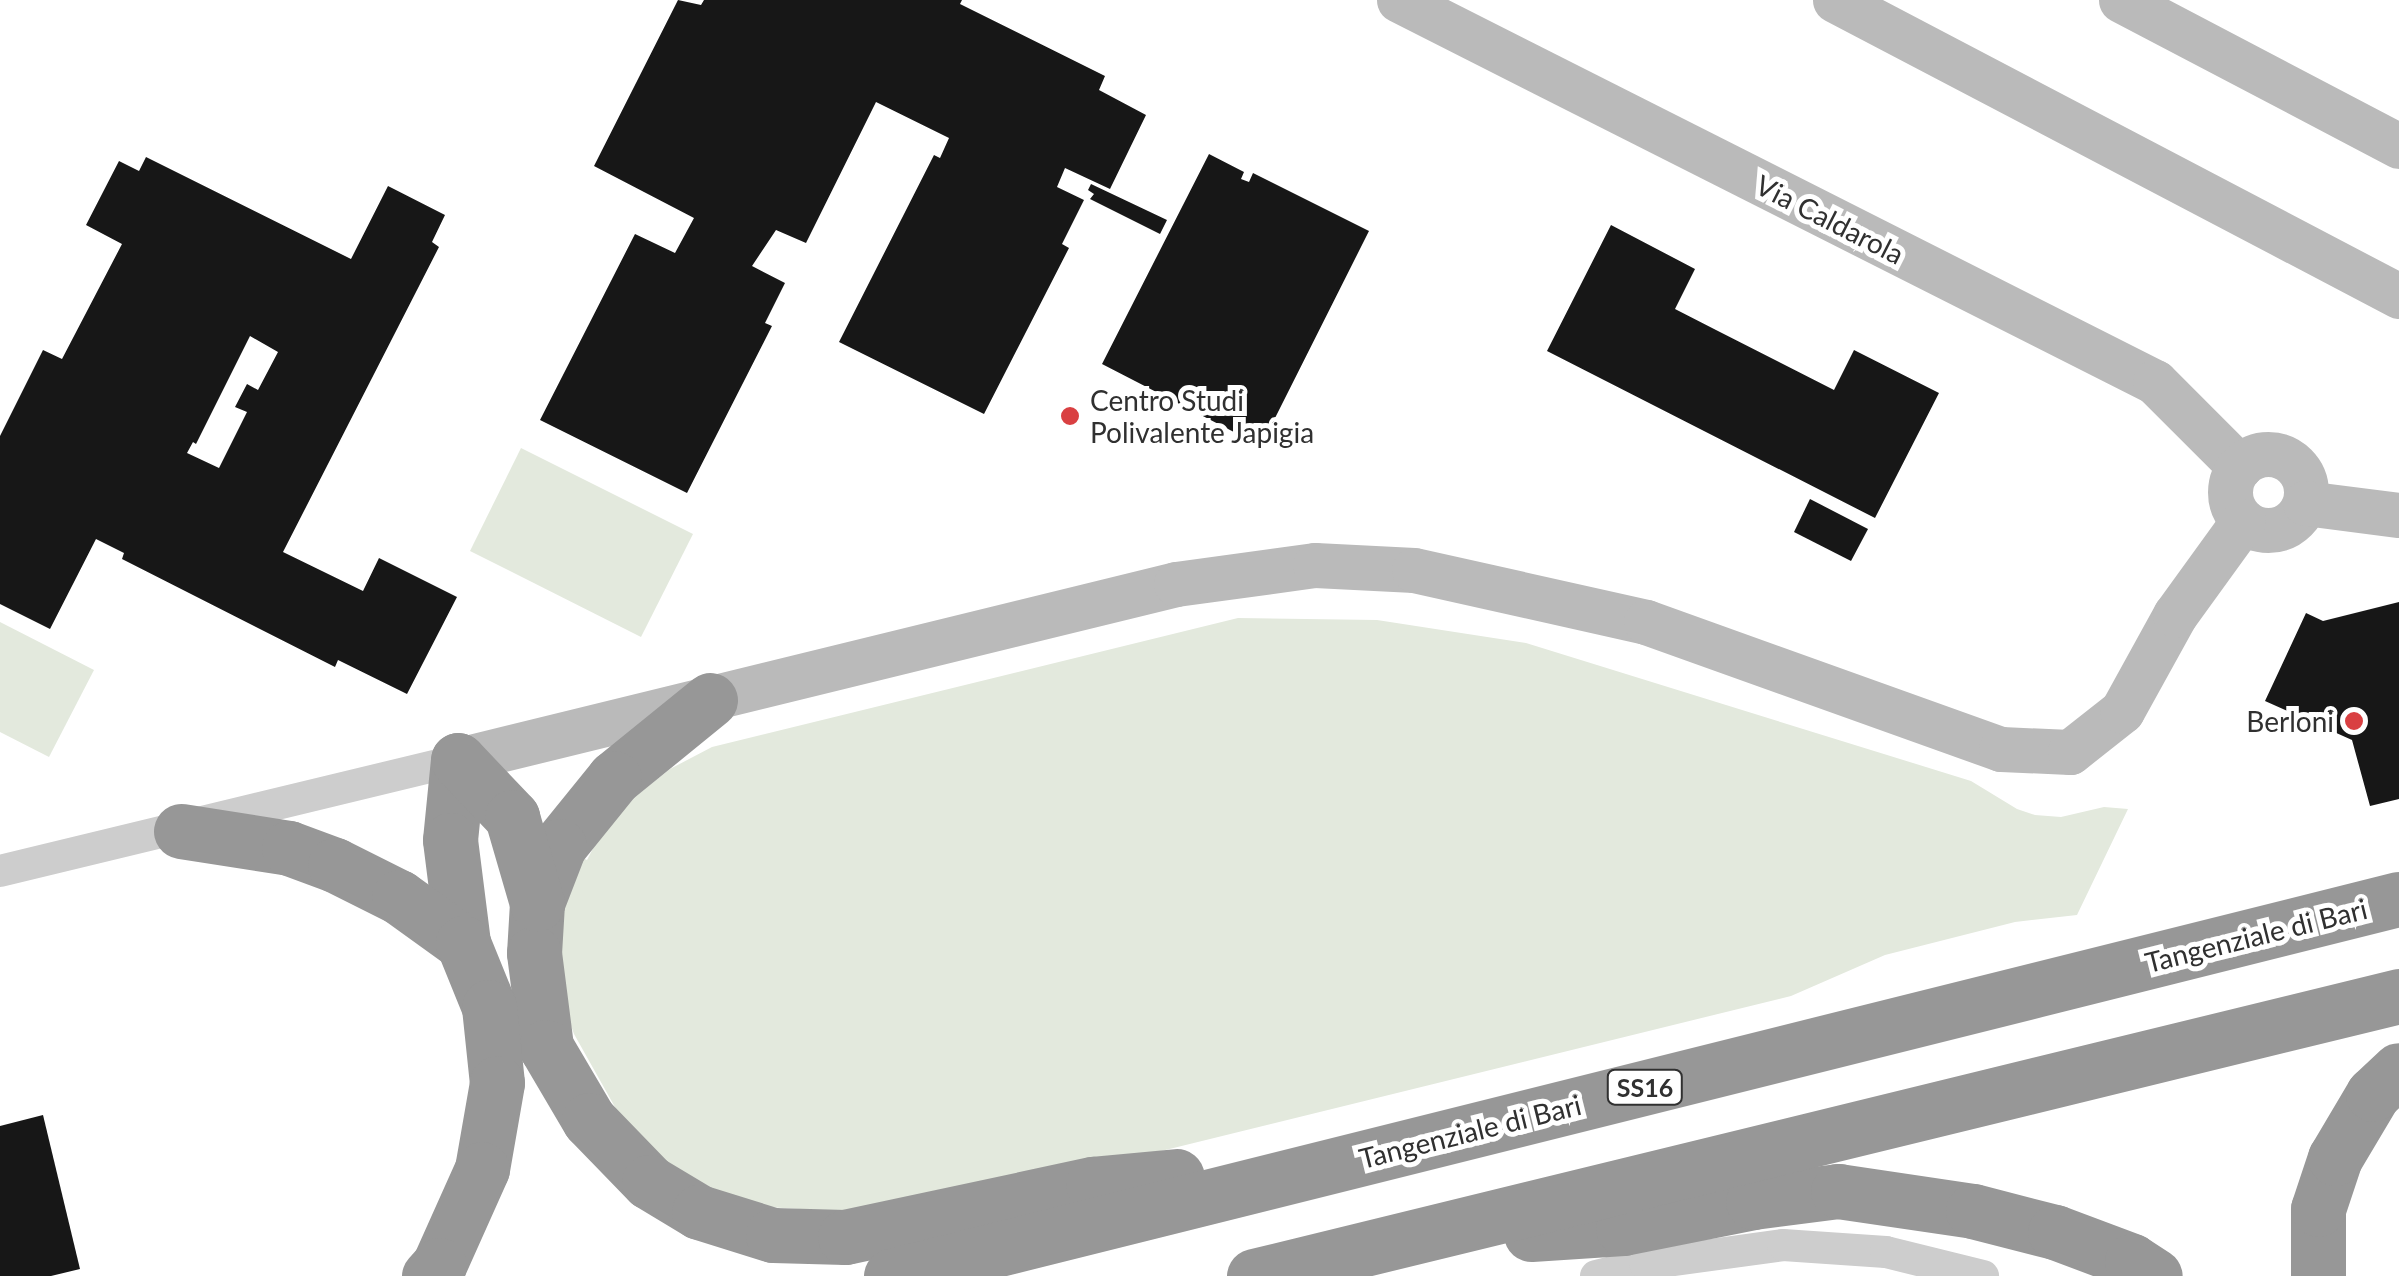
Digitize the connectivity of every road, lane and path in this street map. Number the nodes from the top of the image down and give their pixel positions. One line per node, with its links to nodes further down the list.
1 (1400, 0): 6 (street, Via Caldarola)
2 (1835, 0): 5 (street)
3 (2121, 0): 4 (street)
4 (2399, 146)
5 (2399, 296)
6 (2240, 468): 7 (street); 9 (street)
7 (2305, 503): 8 (street); 9 (street)
8 (2399, 515)
9 (2243, 521): 10 (street)
10 (710, 700): 11 (street); 15 (highway)
11 (458, 760): 12 (street); 15 (highway); 16 (highway)
12 (182, 830): 13 (street); 16 (highway)
13 (0, 871)
14 (2399, 899): 19 (highway, Tangenziale di Bari / SS16)
15 (537, 903): 19 (highway)
16 (463, 944): 21 (highway)
17 (2399, 996): 20 (highway)
18 (2399, 1070): 27 (highway)
19 (1360, 1158): 22 (highway, Tangenziale di Bari / SS16)
20 (1378, 1244): 23 (highway); 26 (highway)
21 (428, 1276)
22 (891, 1276)
23 (1254, 1276)
24 (1596, 1276): 25 (street)
25 (1984, 1276)
26 (2155, 1276)
27 (2318, 1276)

